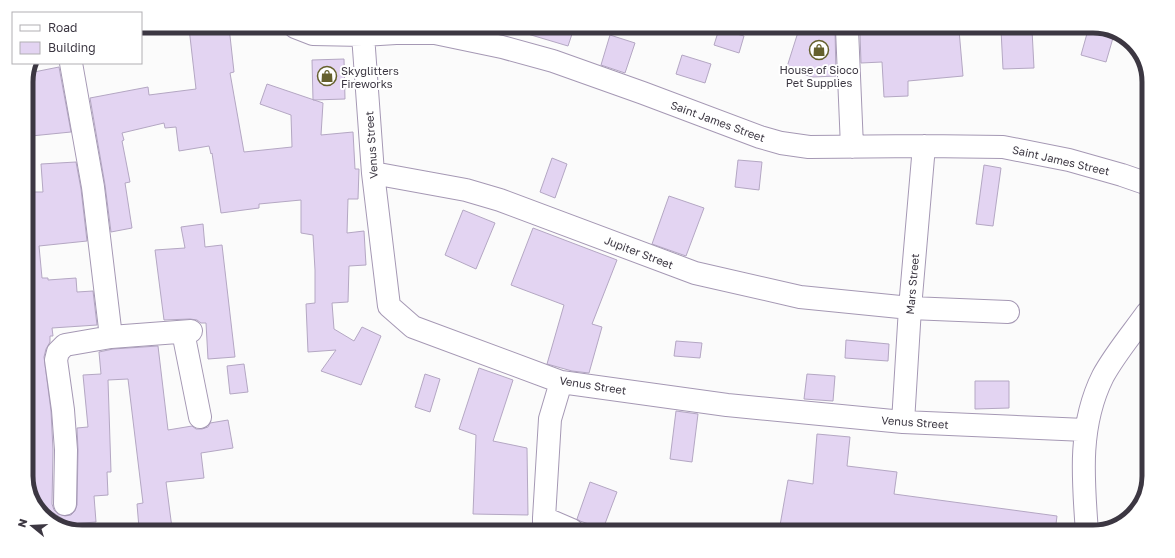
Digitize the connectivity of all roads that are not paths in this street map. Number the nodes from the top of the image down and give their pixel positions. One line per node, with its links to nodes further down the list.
1 (310, 33): 3 (street, Saint James Street)
2 (846, 33): 5 (street)
3 (363, 35): 5 (street, Saint James Street); 7 (street, Venus Street)
4 (71, 64): 12 (street)
5 (852, 146): 6 (street, Saint James Street)
6 (924, 146): 8 (street, Saint James Street); 9 (street, Mars Street)
7 (373, 173): 9 (street, Jupiter Street); 13 (street, Venus Street)
8 (1142, 182)
9 (910, 308): 10 (street, Jupiter Street); 15 (street, Mars Street)
10 (1008, 312)
11 (1142, 319): 16 (street)
12 (111, 337): 14 (street); 17 (street)
13 (561, 382): 15 (street, Venus Street); 18 (street)
14 (200, 417)
15 (903, 422): 16 (street, Venus Street)
16 (1085, 430): 19 (street)
17 (65, 504)
18 (544, 524)
19 (1086, 525)

